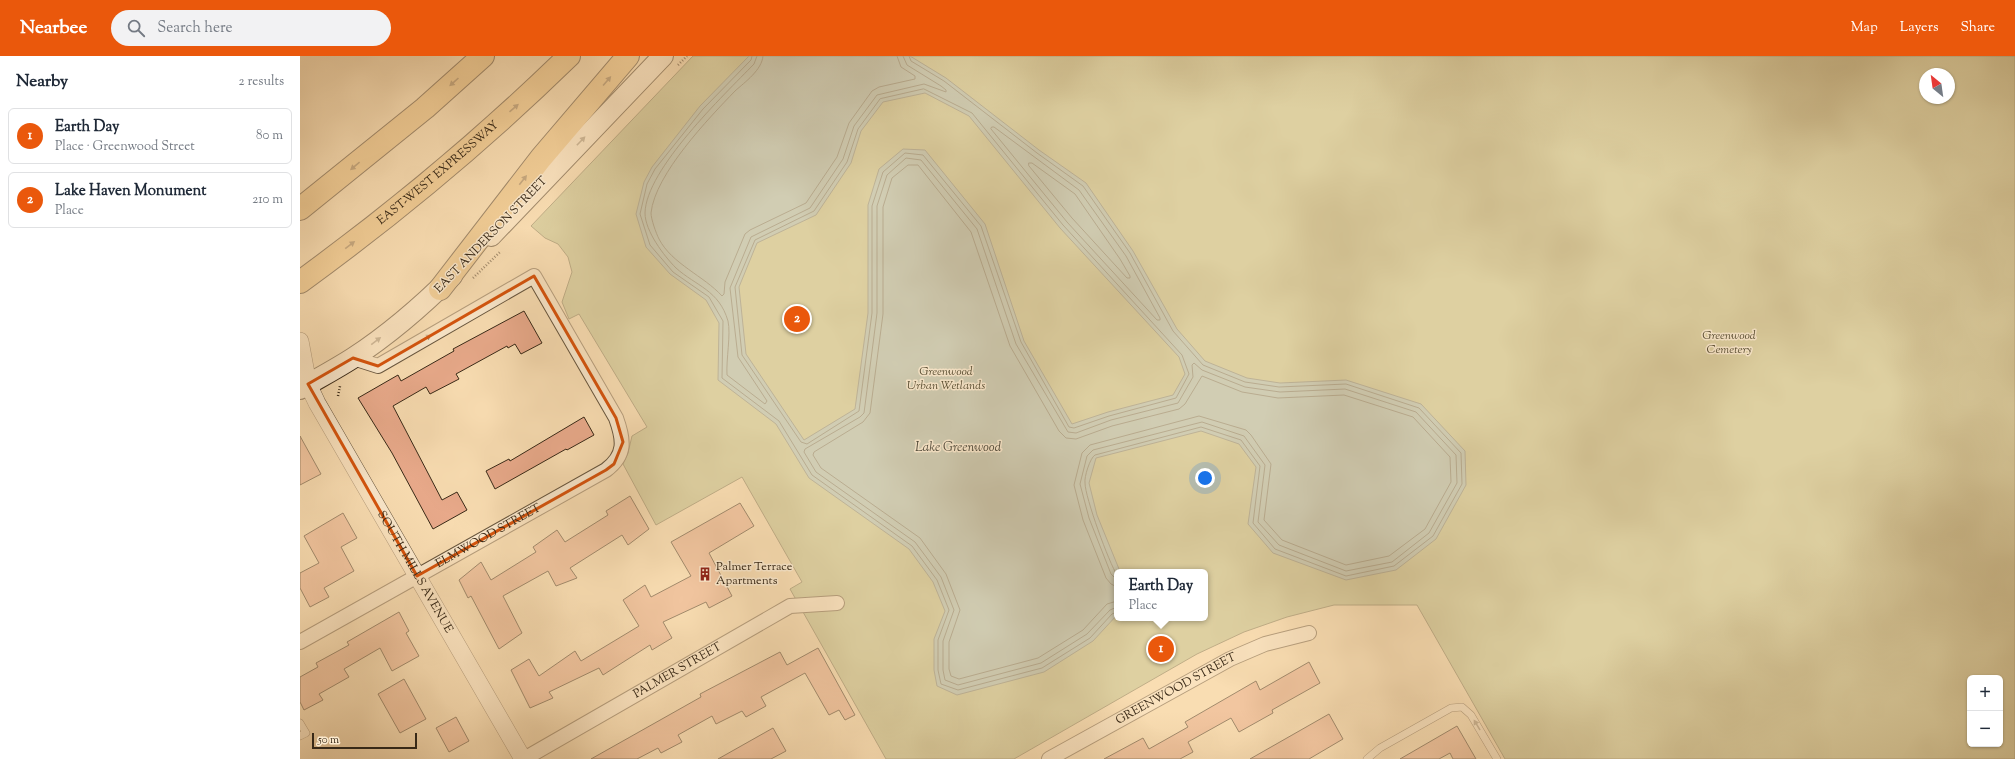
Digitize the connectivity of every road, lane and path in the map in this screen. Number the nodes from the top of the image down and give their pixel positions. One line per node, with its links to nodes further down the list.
1 (483, 56): 5 (highway, one-way to 5)
2 (569, 56): 6 (highway, EAST-WEST EXPRESSWAY, one-way to 2)
3 (628, 56): 7 (highway, one-way to 3)
4 (663, 56): 7 (main road, EAST ANDERSON STREET, one-way to 4)
5 (300, 209)
6 (300, 282)
7 (440, 289): 9 (main road, EAST ANDERSON STREET, one-way to 7)
8 (300, 341): 10 (street, SOUTH MILLS AVENUE)
9 (353, 358): 10 (main road, EAST ANDERSON STREET); 11 (street, ELMWOOD STREET, one-way to 11)
10 (303, 383): 11 (street, SOUTH MILLS AVENUE)
11 (417, 576): 14 (street, ELMWOOD STREET); 17 (street, SOUTH MILLS AVENUE)
12 (837, 603): 17 (street, PALMER STREET)
13 (1309, 633): 18 (street, GREENWOOD STREET)
14 (300, 642)
15 (300, 723): 16 (lane)
16 (300, 736)
17 (524, 759)
18 (1049, 759)
19 (1367, 759): 20 (lane, one-way to 19)
20 (1497, 759)

